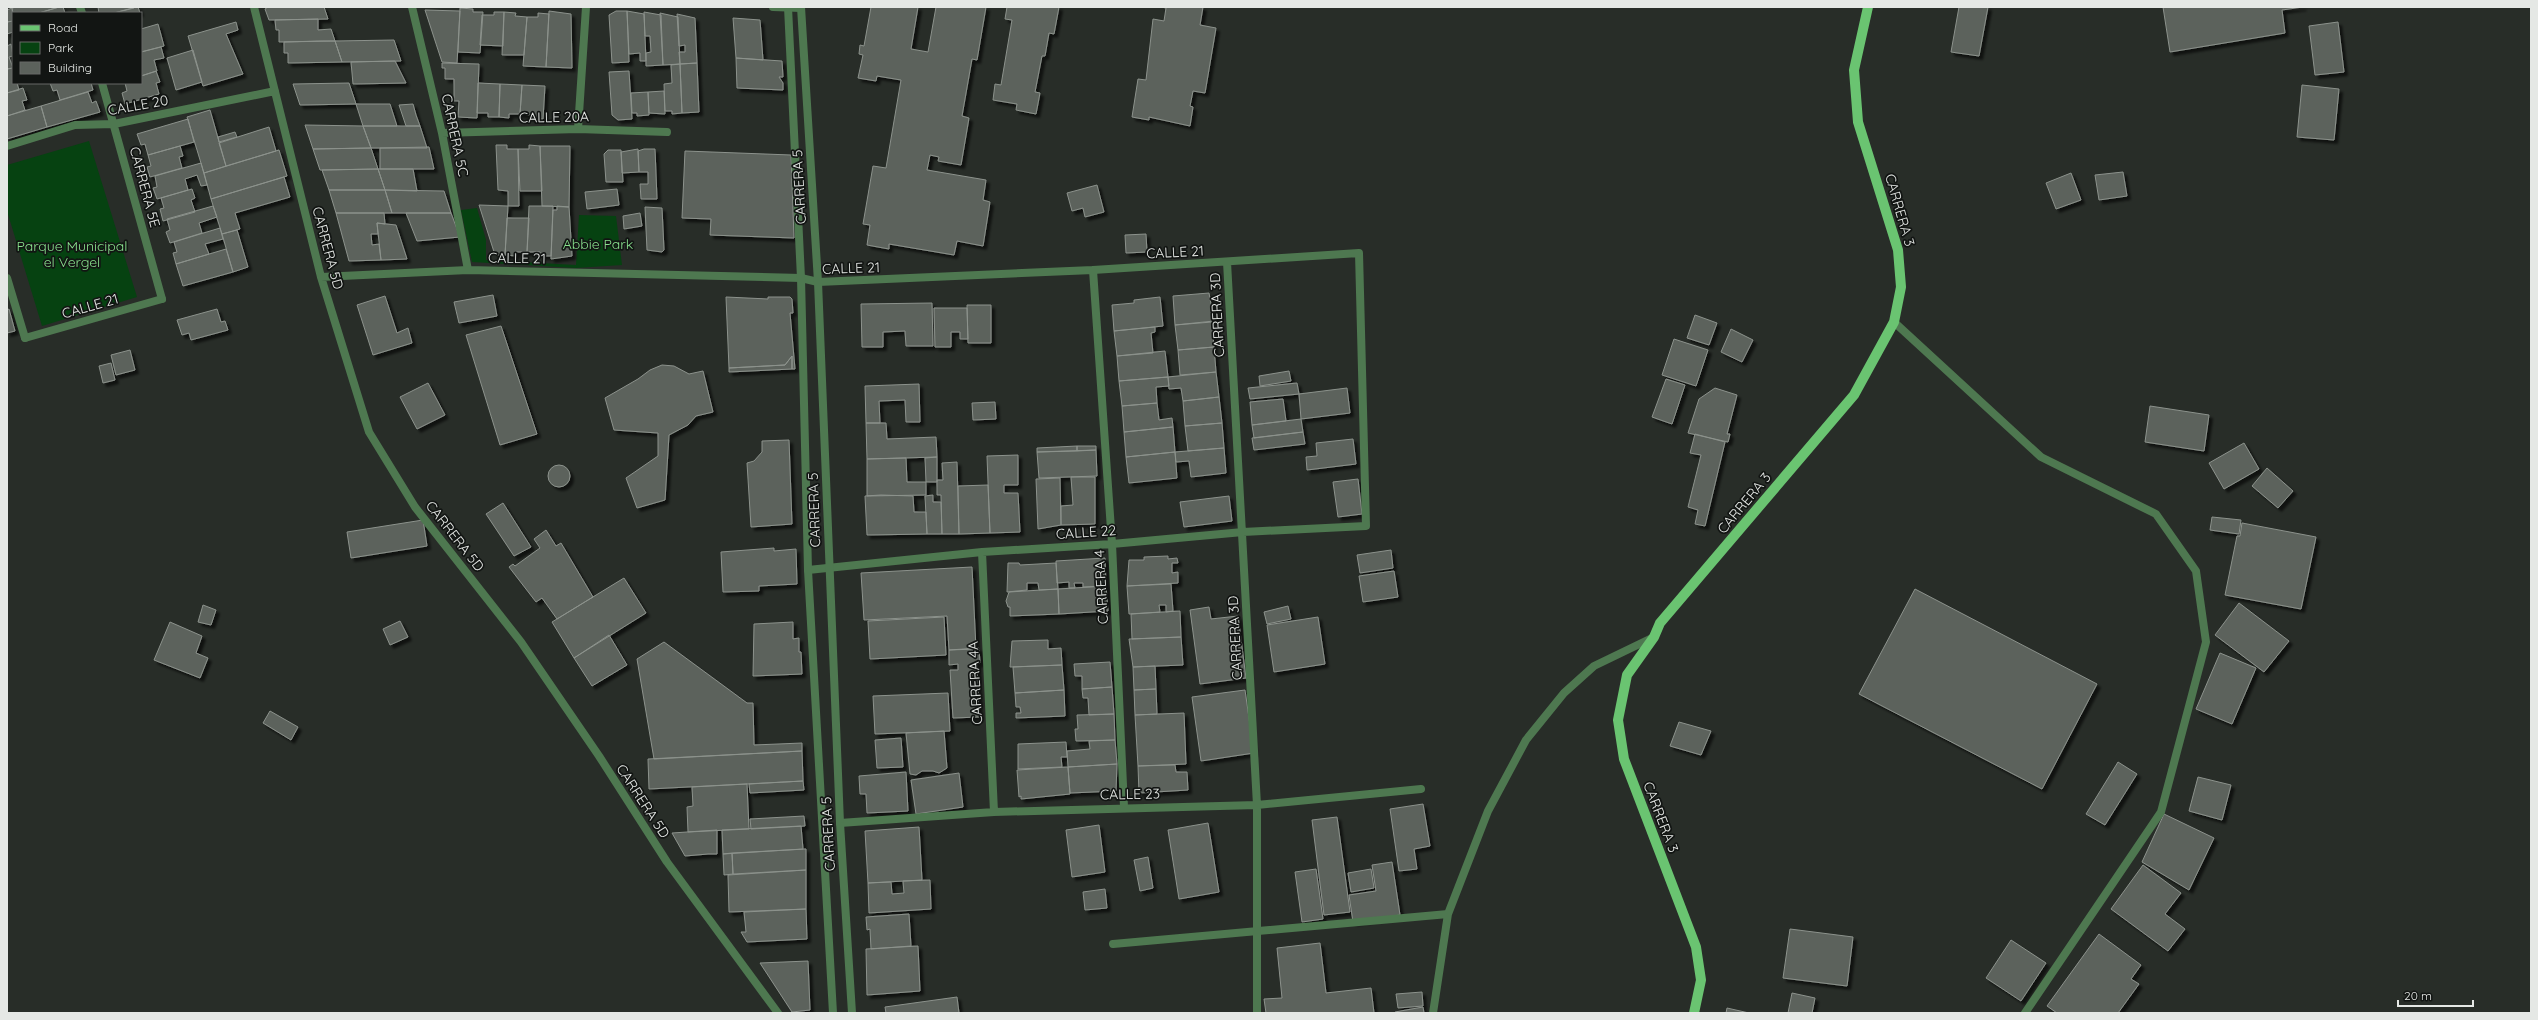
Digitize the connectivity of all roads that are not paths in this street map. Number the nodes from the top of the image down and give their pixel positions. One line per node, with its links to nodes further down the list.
1 (254, 7): 9 (street, CARRERA 5D)
2 (412, 7): 13 (street, CARRERA 5C)
3 (586, 7): 11 (street)
4 (773, 7): 6 (street)
5 (1868, 7): 23 (main road, CARRERA 3)
6 (788, 8): 7 (street); 20 (street, CARRERA 5)
7 (800, 8): 21 (street, CARRERA 5)
8 (102, 84): 10 (street, CARRERA 5E)
9 (275, 91): 10 (street, CALLE 20); 18 (street, CARRERA 5D)
10 (114, 124): 14 (street, CALLE 20); 22 (street, CARRERA 5E)
11 (578, 129): 12 (street, CALLE 20A); 13 (street, CALLE 20A)
12 (667, 132)
13 (442, 133): 16 (street, CARRERA 5C)
14 (7, 146)
15 (1227, 262): 17 (street, CALLE 21); 24 (street, CALLE 21); 25 (street, CARRERA 3D)
16 (468, 270): 18 (street, CALLE 21); 20 (street, CALLE 21)
17 (1093, 270): 21 (street, CALLE 21); 26 (street, CARRERA 4)
18 (321, 276): 39 (street, CARRERA 5D)
19 (7, 278): 22 (street, CALLE 21)
20 (801, 278): 21 (street, CALLE 21); 29 (street, CARRERA 5)
21 (818, 282): 28 (street, CARRERA 5)
22 (162, 299)
23 (1894, 322): 30 (main road, CARRERA 3); 45 (street)
24 (1366, 526): 25 (street, CALLE 22)
25 (1243, 532): 26 (street, CALLE 22); 32 (street, CARRERA 3D)
26 (1112, 544): 27 (street, CALLE 22); 33 (street, CARRERA 4)
27 (982, 552): 28 (street, CALLE 22); 34 (street, CARRERA 4A)
28 (829, 568): 29 (street, CALLE 22); 35 (street, CARRERA 5)
29 (808, 570): 40 (street, CARRERA 5)
30 (1654, 636): 36 (street); 44 (main road, CARRERA 3)
31 (1421, 789): 32 (street, CALLE 23)
32 (1257, 805): 33 (street, CALLE 23); 37 (street, CARRERA 3D)
33 (1124, 807): 34 (street, CALLE 23)
34 (994, 812): 35 (street, CALLE 23)
35 (840, 823): 41 (street, CARRERA 5)
36 (1448, 914): 37 (street); 43 (street)
37 (1256, 932): 38 (street); 42 (street, CARRERA 3D)
38 (1113, 944)
39 (778, 1013)
40 (832, 1013)
41 (852, 1013)
42 (1258, 1013)
43 (1433, 1013)
44 (1694, 1013)
45 (2025, 1013)

